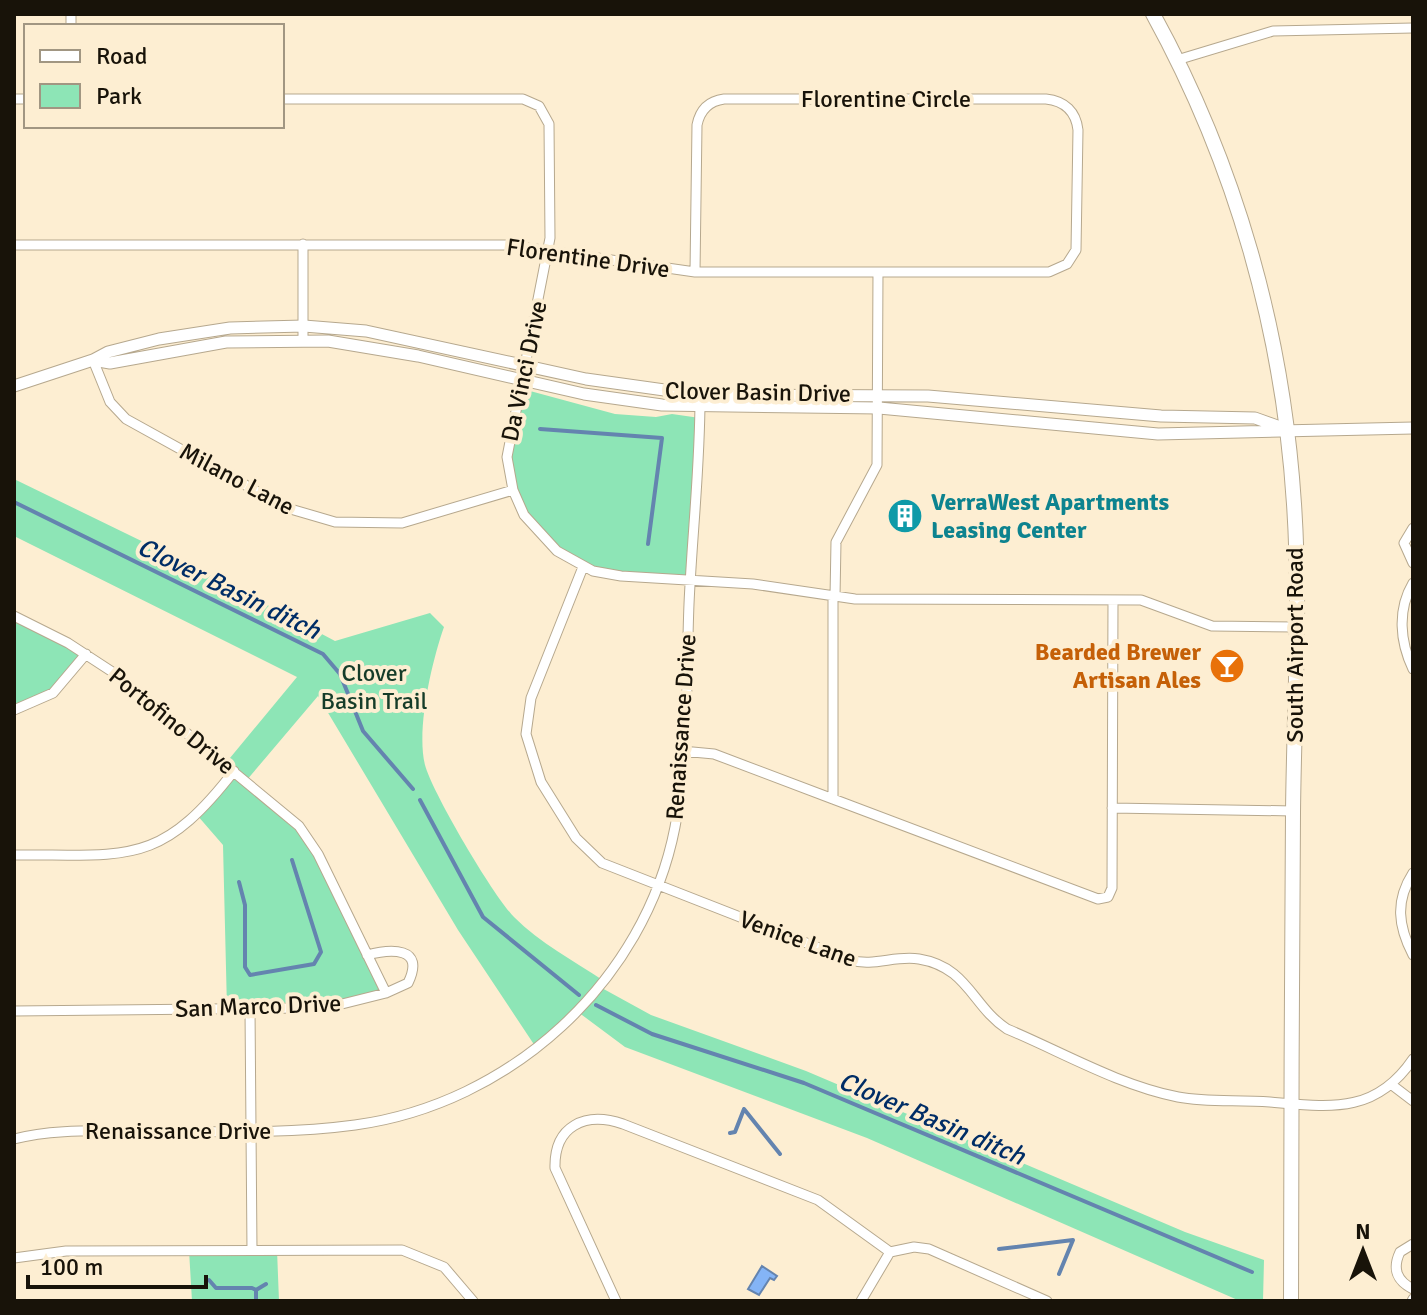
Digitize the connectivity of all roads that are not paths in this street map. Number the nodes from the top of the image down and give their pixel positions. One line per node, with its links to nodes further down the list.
1 (1153, 14): 3 (main road, South Airport Road)
2 (1413, 28): 3 (street)
3 (1177, 60): 21 (main road, South Airport Road)
4 (284, 99): 7 (street, Da Vinci Drive)
5 (303, 244): 6 (street, Florentine Drive); 7 (street, Florentine Drive); 11 (street)
6 (14, 245)
7 (549, 249): 9 (street, Florentine Drive); 14 (street, Da Vinci Drive)
8 (1064, 267): 9 (street, Florentine Circle); 10 (street, Florentine Drive)
9 (695, 272): 10 (street, Florentine Drive)
10 (878, 272): 17 (street)
11 (304, 326): 12 (street); 13 (street, Clover Basin Drive); 14 (street, Clover Basin Drive)
12 (303, 341): 13 (street, Clover Basin Drive); 15 (street, Clover Basin Drive)
13 (93, 360): 16 (street, Clover Basin Drive); 22 (street, Milano Lane)
14 (524, 365): 15 (street, Da Vinci Drive); 18 (street, Clover Basin Drive)
15 (520, 379): 18 (street, Clover Basin Drive); 22 (street, Da Vinci Drive)
16 (14, 386)
17 (879, 395): 18 (street, Clover Basin Drive); 19 (street); 21 (street, Clover Basin Drive)
18 (700, 401): 19 (street, Clover Basin Drive); 26 (street, Renaissance Drive)
19 (879, 408): 21 (street, Clover Basin Drive); 28 (street)
20 (1413, 428): 21 (street, Clover Basin Drive)
21 (1287, 429): 31 (main road, South Airport Road)
22 (513, 490): 25 (street, Da Vinci Drive)
23 (1413, 528): 24 (street)
24 (1413, 563)
25 (583, 567): 26 (street, Da Vinci Drive); 42 (street, Venice Lane)
26 (690, 579): 28 (street, Da Vinci Drive); 35 (street, Renaissance Drive)
27 (1413, 583): 33 (street)
28 (834, 596): 29 (street, Da Vinci Drive); 37 (street)
29 (1113, 600): 31 (street, Da Vinci Drive); 38 (street)
30 (14, 616): 32 (street, Portofino Drive)
31 (1296, 627): 39 (main road, South Airport Road)
32 (86, 654): 34 (street); 36 (street, Portofino Drive)
33 (1413, 669)
34 (14, 710)
35 (682, 751): 37 (street); 42 (street, Renaissance Drive)
36 (234, 771): 40 (street); 43 (street, Portofino Drive)
37 (833, 799): 38 (street)
38 (1112, 808): 39 (street)
39 (1293, 811): 51 (main road, South Airport Road)
40 (14, 855)
41 (1413, 873): 44 (street)
42 (656, 885): 51 (street, Venice Lane); 52 (street, Renaissance Drive)
43 (367, 955): 45 (street); 45 (street)
44 (1413, 955)
45 (386, 993): 46 (street, San Marco Drive)
46 (250, 1009): 47 (street, San Marco Drive); 52 (street)
47 (14, 1011)
48 (1413, 1059): 49 (street)
49 (1392, 1085): 50 (street); 51 (street, Venice Lane)
50 (1413, 1101)
51 (1291, 1104): 65 (main road, South Airport Road)
52 (251, 1131): 53 (street, Renaissance Drive); 55 (street)
53 (14, 1139)
54 (1413, 1244): 58 (street)
55 (252, 1250): 57 (street); 60 (street)
56 (890, 1252): 59 (street); 61 (street); 62 (street)
57 (14, 1258)
58 (1413, 1289)
59 (1022, 1291): 63 (street); 64 (street)
60 (473, 1301)
61 (616, 1301)
62 (861, 1301)
63 (1017, 1301)
64 (1047, 1301)
65 (1291, 1301)

